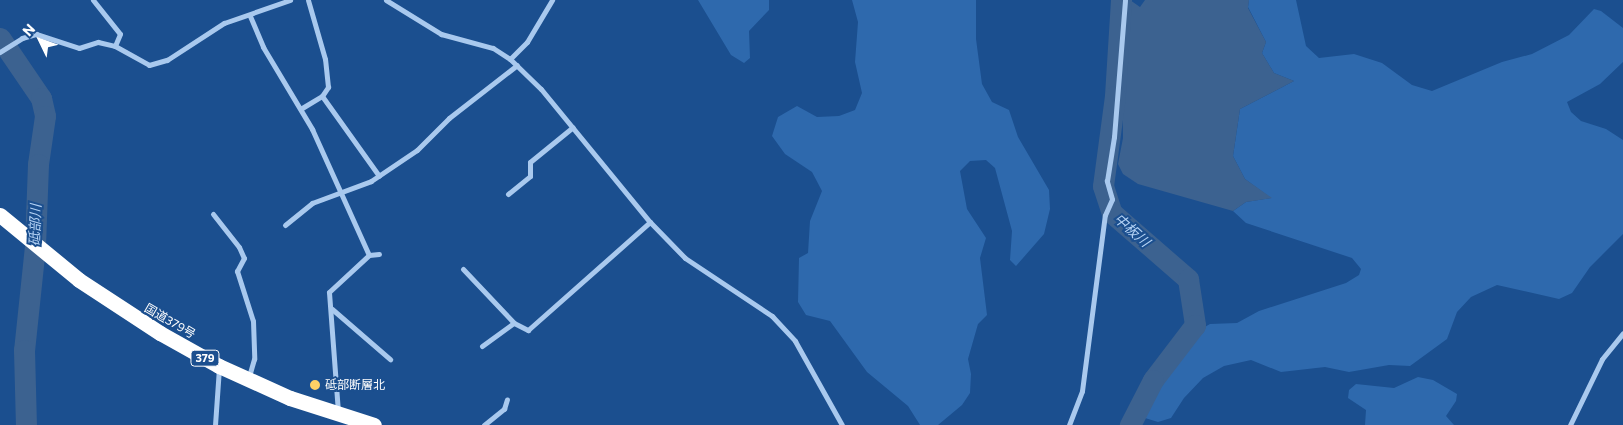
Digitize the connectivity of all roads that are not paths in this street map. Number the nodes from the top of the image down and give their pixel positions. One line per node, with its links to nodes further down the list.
1 (93, 0): 8 (street)
2 (290, 0): 7 (street)
3 (308, 0): 12 (street)
4 (386, 0): 10 (street)
5 (552, 0): 10 (street)
6 (1125, 0): 38 (street)
7 (250, 16): 8 (street); 13 (street)
8 (115, 46): 9 (street)
9 (0, 52)
10 (510, 59): 11 (street)
11 (517, 65): 14 (street); 15 (street)
12 (322, 96): 13 (street); 15 (street)
13 (302, 108): 16 (street)
14 (573, 127): 17 (street); 20 (street)
15 (378, 176): 16 (street)
16 (338, 192): 21 (street); 23 (street)
17 (508, 194)
18 (213, 214): 31 (street)
19 (0, 215): 30 (highway, 国道379号 / 379)
20 (650, 222): 26 (street); 37 (street)
21 (284, 225)
22 (379, 254): 23 (street)
23 (369, 255): 25 (street)
24 (463, 269): 26 (street)
25 (332, 309): 29 (street); 33 (street)
26 (514, 323): 28 (street)
27 (1623, 333): 39 (street)
28 (482, 346)
29 (390, 359)
30 (219, 366): 31 (highway, 国道379号 / 379); 34 (street)
31 (248, 379): 33 (highway, 国道379号 / 379)
32 (507, 399): 36 (street)
33 (338, 415): 35 (highway, 国道379号 / 379)
34 (215, 425)
35 (374, 425)
36 (484, 425)
37 (842, 425)
38 (1069, 425)
39 (1570, 425)

